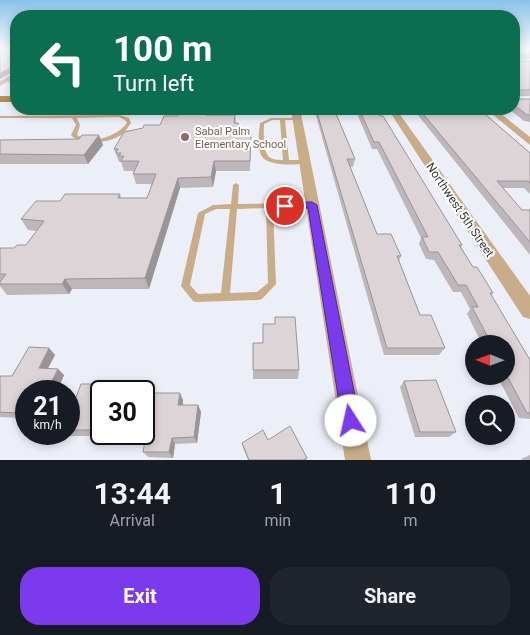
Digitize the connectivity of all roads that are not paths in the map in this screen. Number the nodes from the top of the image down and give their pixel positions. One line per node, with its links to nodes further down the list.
1 (396, 115): 14 (street, Northwest 5th Street)
2 (497, 115): 6 (street)
3 (291, 116): 7 (lane); 7 (lane); 8 (street)
4 (0, 117): 5 (lane)
5 (74, 117): 5 (lane)
6 (530, 142)
7 (286, 161): 8 (lane)
8 (305, 162): 10 (street)
9 (236, 185): 11 (lane)
10 (312, 205): 12 (lane); 15 (street)
11 (234, 206): 12 (lane); 13 (lane); 13 (lane)
12 (269, 206): 13 (lane)
13 (225, 297)
14 (530, 311)
15 (358, 460)

